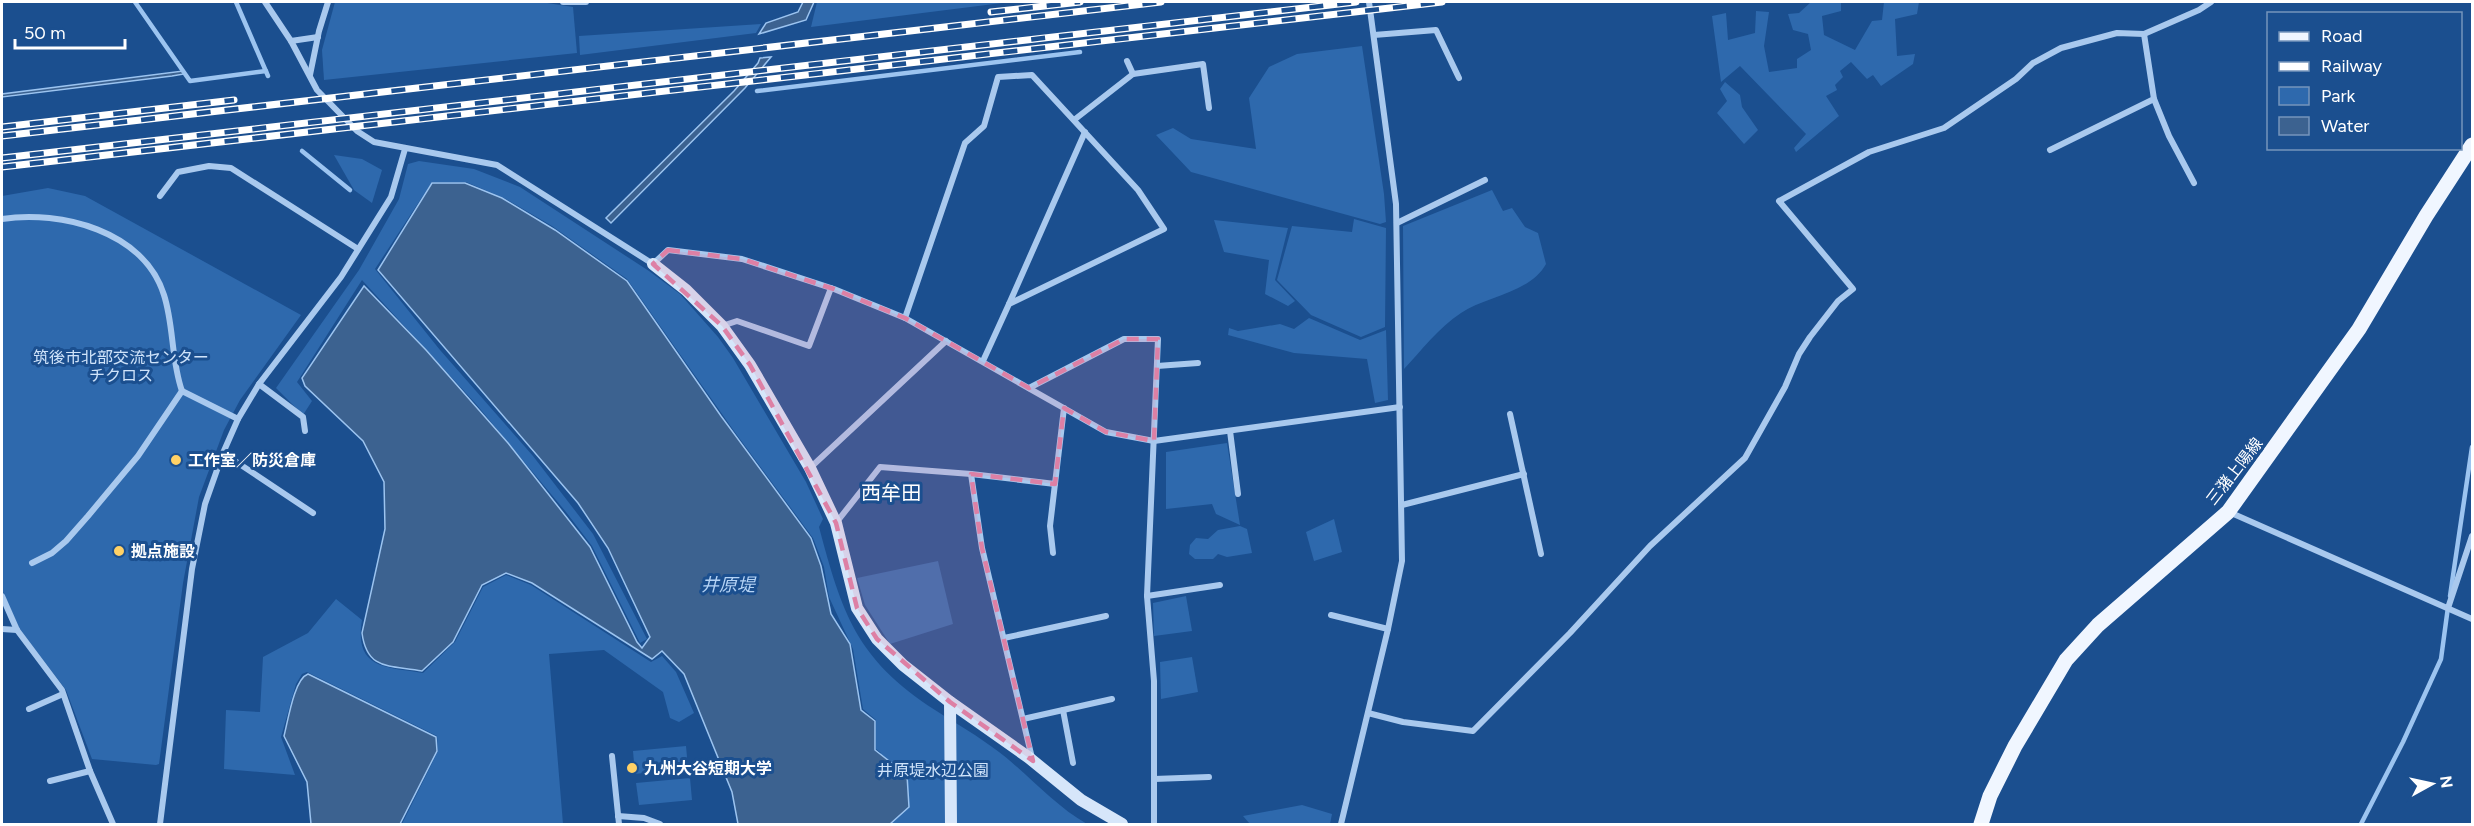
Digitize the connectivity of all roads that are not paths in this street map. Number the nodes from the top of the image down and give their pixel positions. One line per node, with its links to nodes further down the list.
1 (265, 2): 10 (street)
2 (328, 2): 9 (street)
3 (563, 2): 4 (street)
4 (586, 2)
5 (1369, 2): 8 (street)
6 (2211, 2): 7 (street)
7 (2144, 34): 15 (street); 77 (street)
8 (1374, 35): 14 (street); 26 (street)
9 (318, 37): 10 (street); 13 (street)
10 (291, 41): 13 (street)
11 (1127, 62): 12 (street)
12 (1133, 74): 16 (street); 17 (street)
13 (310, 75): 20 (street)
14 (1459, 78)
15 (2154, 99): 21 (street); 23 (street)
16 (1209, 108)
17 (1074, 120): 18 (street); 31 (street)
18 (1085, 132): 30 (street); 30 (street)
19 (2472, 145): 54 (main road, 三潴上陽線)
20 (405, 148): 27 (street); 28 (street)
21 (2050, 150)
22 (1485, 180): 26 (street)
23 (2194, 183)
24 (160, 195): 27 (street)
25 (2, 219): 39 (street)
26 (1397, 223): 40 (street)
27 (358, 249): 37 (street)
28 (653, 264): 29 (street); 32 (street)
29 (831, 288): 31 (street); 32 (street)
30 (1009, 304): 34 (street)
31 (905, 318): 33 (street)
32 (722, 326): 48 (street)
33 (946, 341): 34 (street); 48 (street)
34 (983, 362): 38 (street)
35 (1198, 363): 36 (street)
36 (1157, 366): 38 (street); 46 (street)
37 (259, 384): 43 (street); 44 (street)
38 (1029, 388): 41 (street)
39 (182, 391): 43 (street); 60 (street)
40 (1400, 407): 45 (street); 53 (street)
41 (1064, 408): 46 (street); 51 (street)
42 (1510, 414): 50 (street)
43 (238, 419): 47 (street)
44 (305, 430)
45 (1230, 431): 46 (street); 52 (street)
46 (1154, 441): 63 (street)
47 (223, 453): 55 (street); 88 (street)
48 (810, 468): 56 (street)
49 (971, 474): 51 (street); 56 (street); 71 (street)
50 (1524, 474): 53 (street); 59 (street)
51 (1055, 484): 58 (street)
52 (1238, 494)
53 (1402, 505): 69 (street)
54 (2228, 512): 64 (street); 95 (main road, 三潴上陽線)
55 (313, 513)
56 (836, 523): 74 (street)
57 (2472, 536): 64 (street)
58 (1053, 553)
59 (1541, 554)
60 (32, 564)
61 (1220, 585): 63 (street)
62 (2, 596): 70 (street)
63 (1147, 596): 84 (street)
64 (2448, 608): 67 (street)
65 (1331, 615): 69 (street)
66 (1106, 616): 71 (street)
67 (2472, 619)
68 (2, 629): 70 (street)
69 (1388, 629): 77 (street)
70 (17, 630): 72 (street)
71 (1004, 638): 78 (street)
72 (63, 694): 75 (street); 82 (street)
73 (1112, 699): 76 (street)
74 (950, 702): 80 (street); 91 (street)
75 (29, 709)
76 (1063, 710): 78 (street); 81 (street)
77 (1368, 713): 94 (street)
78 (1023, 719): 80 (street)
79 (612, 756): 86 (street)
80 (1033, 761): 92 (street)
81 (1073, 763)
82 (90, 771): 85 (street); 87 (street)
83 (1209, 777): 84 (street)
84 (1154, 779): 93 (street)
85 (50, 781)
86 (618, 816): 89 (street); 90 (street)
87 (113, 825)
88 (160, 825)
89 (619, 825)
90 (660, 825)
91 (951, 825)
92 (1122, 825)
93 (1154, 825)
94 (1341, 825)
95 (1981, 825)

